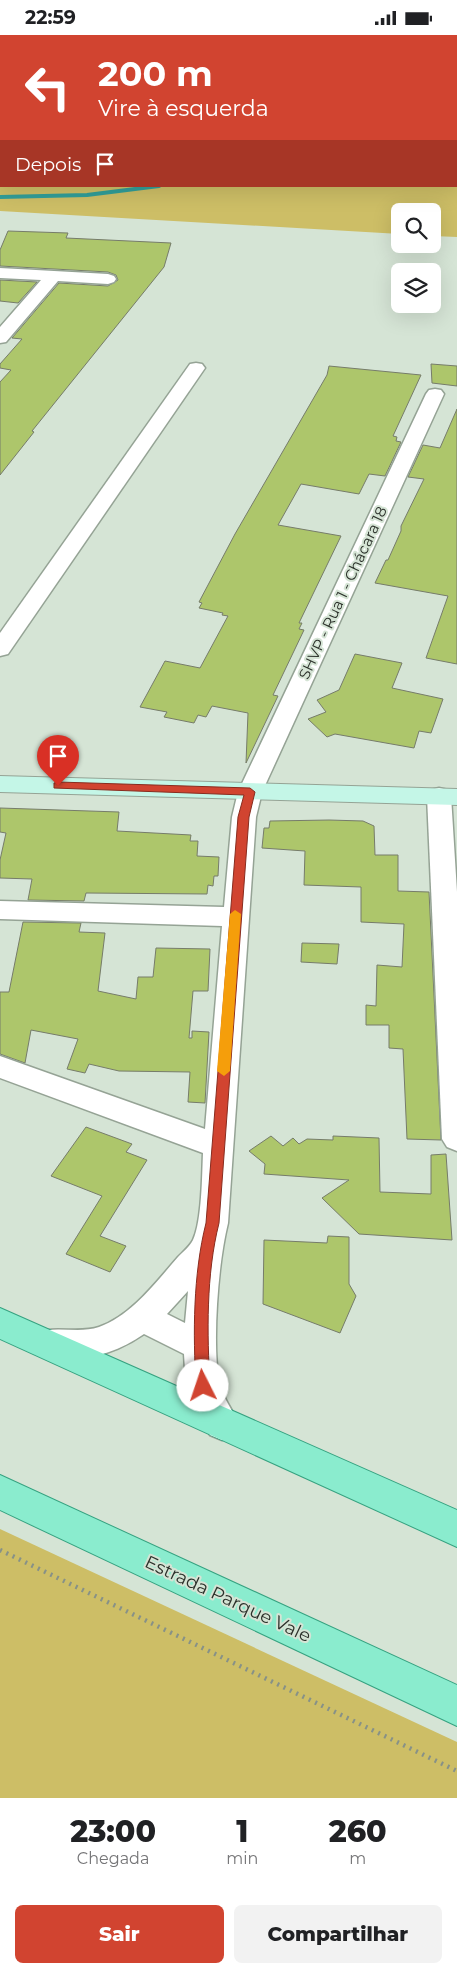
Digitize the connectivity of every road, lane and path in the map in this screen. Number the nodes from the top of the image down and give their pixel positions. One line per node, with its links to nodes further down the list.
1 (0, 273): 2 (street)
2 (54, 275): 3 (street); 4 (street)
3 (108, 279)
4 (0, 338)
5 (196, 367): 7 (street)
6 (435, 394): 9 (street, SHVP - Rua 1 - Chácara 18)
7 (0, 649)
8 (0, 784): 9 (street)
9 (250, 792): 10 (street); 12 (street, SHVP - Rua 1 - Chácara 18)
10 (448, 796): 13 (street)
11 (0, 910): 12 (street)
12 (235, 917): 16 (street, SHVP - Rua 1 - Chácara 18)
13 (453, 996): 15 (street)
14 (0, 1067): 16 (street)
15 (457, 1139)
16 (218, 1146): 17 (street, SHVP - Rua 1 - Chácara 18)
17 (207, 1246): 18 (street); 21 (street, SHVP - Rua 1 - Chácara 18)
18 (141, 1317): 20 (street); 21 (street)
19 (0, 1323): 20 (main road)
20 (47, 1343): 22 (main road)
21 (200, 1346): 22 (street, SHVP - Rua 1 - Chácara 18)
22 (222, 1423): 24 (main road)
23 (0, 1492): 26 (main road, Estrada Parque Vale)
24 (457, 1529)
25 (0, 1550): 27 (path)
26 (457, 1706)
27 (457, 1771)

